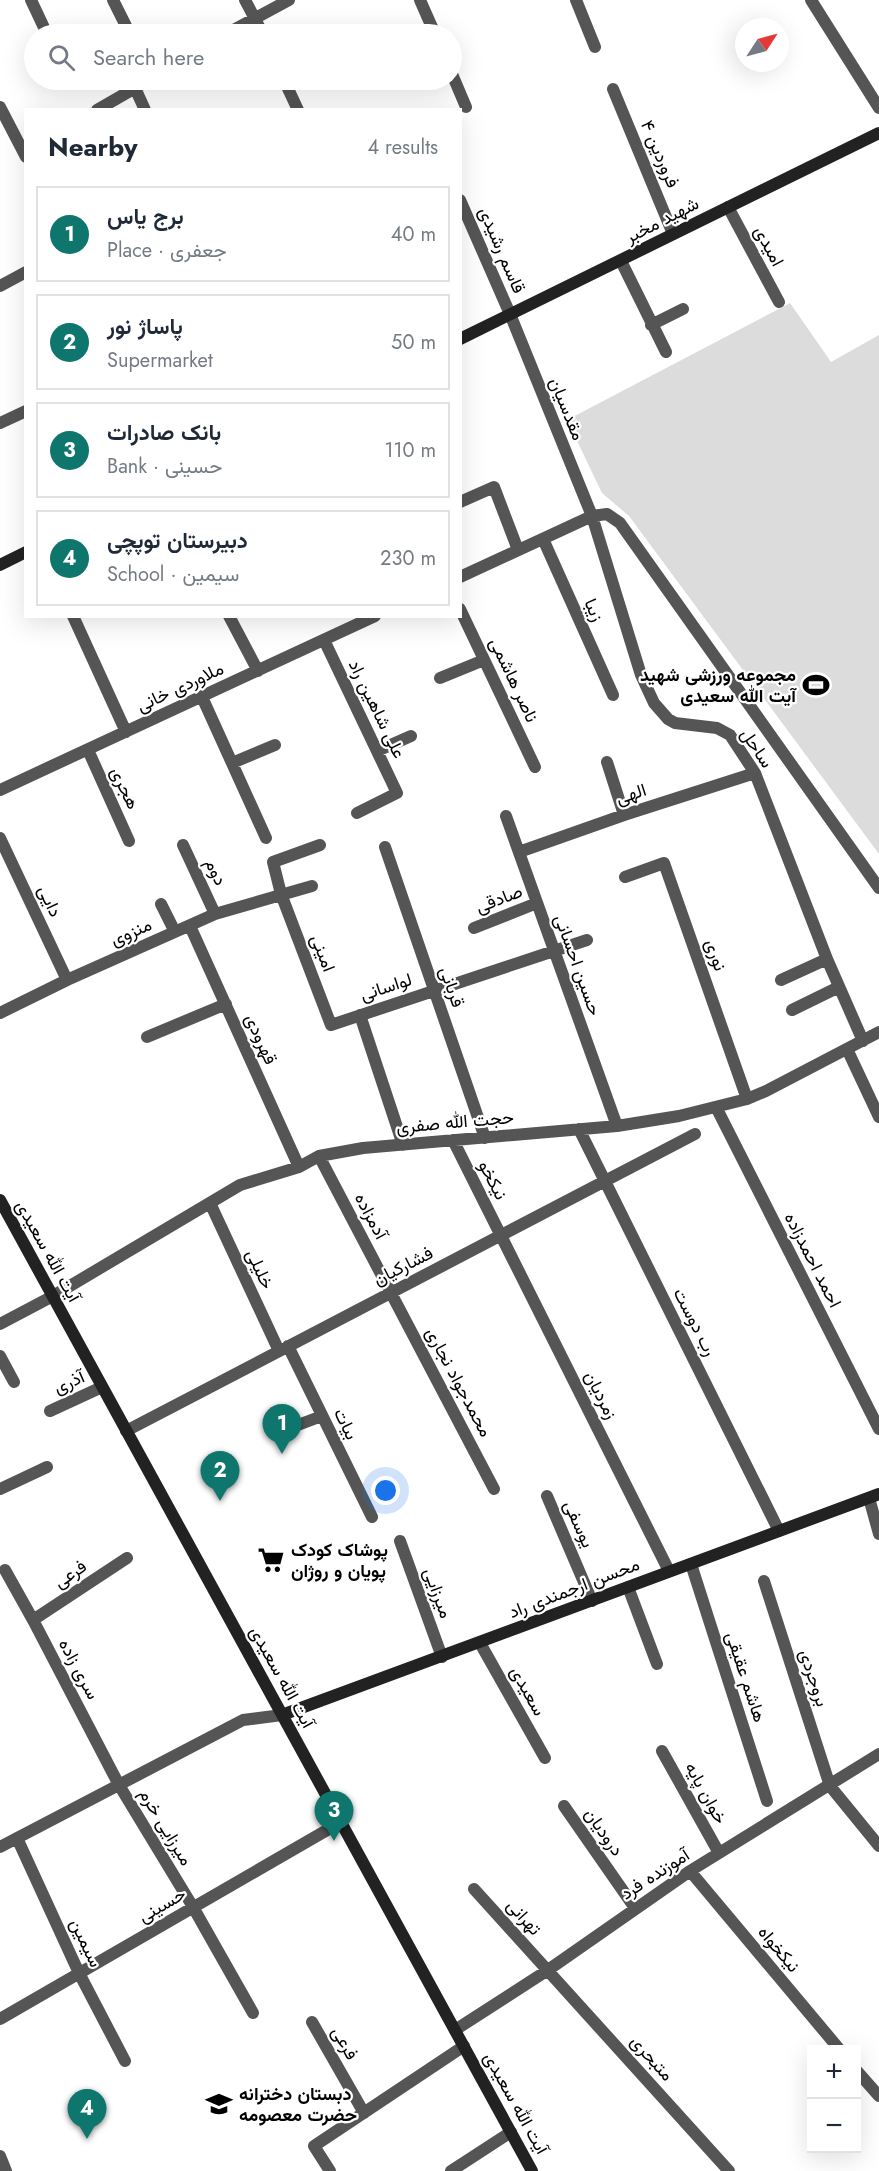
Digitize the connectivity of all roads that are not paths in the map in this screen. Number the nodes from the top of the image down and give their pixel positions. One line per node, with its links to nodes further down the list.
1 (31, 0): 9 (street)
2 (113, 0): 10 (street)
3 (245, 0): 8 (street)
4 (289, 0): 8 (street)
5 (420, 0): 13 (street)
6 (576, 0): 14 (street)
7 (811, 0): 25 (street)
8 (255, 17): 11 (street); 12 (street)
9 (42, 24)
10 (125, 24)
11 (243, 24)
12 (258, 24)
13 (431, 24)
14 (596, 47)
15 (613, 89): 30 (street, فروردین ۴)
16 (132, 90): 22 (street)
17 (136, 90): 23 (street)
18 (289, 90): 24 (street)
19 (459, 90): 21 (street)
20 (0, 107): 27 (street)
21 (466, 107)
22 (100, 108)
23 (144, 108)
24 (297, 108)
25 (879, 108)
26 (879, 133): 29 (main road, شهید مخبر)
27 (24, 151)
28 (462, 205): 36 (street, قاسم رشیدی)
29 (728, 207): 30 (main road, شهید مخبر); 34 (street, امیدی)
30 (673, 234): 31 (main road, شهید مخبر)
31 (621, 261): 36 (main road, شهید مخبر); 37 (street)
32 (24, 273): 33 (street)
33 (0, 286)
34 (778, 302)
35 (683, 309): 37 (street)
36 (510, 314): 38 (main road, شهید مخبر); 43 (street, مقدسیان)
37 (651, 325): 39 (street)
38 (462, 338)
39 (666, 352)
40 (24, 412): 41 (street)
41 (0, 423)
42 (462, 501): 45 (street)
43 (592, 516): 44 (street); 67 (street, ساحل); 81 (street)
44 (543, 539): 45 (street); 57 (street, زیبا)
45 (518, 550): 48 (street)
46 (24, 553): 47 (main road)
47 (0, 565)
48 (462, 576)
49 (462, 613): 54 (street, ناصر هاشمی)
50 (74, 618): 59 (street)
51 (230, 618): 55 (street)
52 (369, 618): 53 (street, ملاوردی خانی)
53 (324, 640): 55 (street, ملاوردی خانی); 63 (street, علی شاهین راد)
54 (484, 660): 56 (street); 66 (street, ناصر هاشمی)
55 (258, 671): 58 (street, ملاوردی خانی)
56 (440, 678)
57 (613, 695)
58 (202, 697): 59 (street, ملاوردی خانی); 65 (street)
59 (126, 732): 62 (street, ملاوردی خانی)
60 (411, 736): 63 (street)
61 (275, 745): 65 (street)
62 (88, 750): 68 (street, ملاوردی خانی); 74 (street, هجری)
63 (377, 751): 69 (street, علی شاهین راد)
64 (606, 762): 70 (street)
65 (232, 763): 73 (street)
66 (536, 767)
67 (755, 773): 70 (street, الهی); 91 (street, ساحل)
68 (0, 789)
69 (357, 813)
70 (624, 815): 78 (street, الهی)
71 (506, 816): 78 (street, حسین احسانی)
72 (0, 838): 92 (street, دایی)
73 (266, 838)
74 (129, 841)
75 (183, 845): 85 (street, دوم)
76 (320, 845): 82 (street, امینی)
77 (386, 847): 95 (street, قربانی)
78 (519, 852): 83 (street, حسین احسانی)
79 (625, 877): 105 (street, نوری)
80 (312, 886): 82 (street, منزوی)
81 (879, 888)
82 (281, 894): 85 (street, منزوی); 100 (street, امینی)
83 (537, 903): 87 (street, صادقی); 90 (street, حسین احسانی)
84 (161, 904): 88 (street)
85 (215, 914): 86 (street, منزوی)
86 (190, 926): 88 (street, منزوی); 96 (street, قهرودی)
87 (474, 928)
88 (175, 932): 92 (street, منزوی)
89 (587, 940): 90 (street, لواسانی)
90 (554, 952): 95 (street, لواسانی); 108 (street, حسین احسانی)
91 (827, 959): 93 (street); 94 (street, ساحل)
92 (67, 980): 98 (street, منزوی)
93 (781, 980)
94 (839, 987): 97 (street); 103 (street, ساحل)
95 (435, 990): 99 (street, لواسانی); 111 (street, قربانی)
96 (226, 1004): 102 (street); 115 (street, قهرودی)
97 (792, 1010)
98 (0, 1013)
99 (360, 1015): 100 (street, لواسانی); 113 (street)
100 (331, 1025)
101 (879, 1032): 103 (street, حجت الله صفری)
102 (147, 1037)
103 (863, 1041): 104 (street, حجت الله صفری)
104 (847, 1049): 105 (street, حجت الله صفری); 107 (street)
105 (747, 1099): 106 (street, حجت الله صفری)
106 (716, 1107): 108 (street, حجت الله صفری); 129 (street, احمد احمدزاده)
107 (879, 1117)
108 (617, 1126): 109 (street, حجت الله صفری)
109 (579, 1129): 111 (street, حجت الله صفری); 116 (street, رب دوست)
110 (695, 1134): 116 (street, فشارکیان)
111 (485, 1138): 112 (street, حجت الله صفری)
112 (453, 1140): 113 (street, حجت الله صفری); 119 (street, نیکخو)
113 (403, 1145): 114 (street, حجت الله صفری)
114 (319, 1156): 115 (street, حجت الله صفری); 120 (street, آدمزاده)
115 (299, 1167): 118 (street, حجت الله صفری)
116 (604, 1181): 119 (street, فشارکیان); 138 (street, رب دوست)
117 (0, 1200): 121 (main road, آیت الله سعیدی)
118 (210, 1203): 121 (street, حجت الله صفری); 123 (street, خلیلی)
119 (501, 1236): 120 (street, فشارکیان); 144 (street, زمردیان)
120 (391, 1293): 123 (street, فشارکیان); 134 (street, محمدجواد نجاری)
121 (52, 1296): 122 (street, حجت الله صفری); 126 (main road, آیت الله سعیدی)
122 (0, 1324)
123 (283, 1349): 128 (street, بیات); 130 (street, فشارکیان)
124 (0, 1356): 125 (street)
125 (14, 1382)
126 (102, 1387): 127 (street, آذری); 130 (main road, آیت الله سعیدی)
127 (50, 1411)
128 (322, 1416): 131 (street); 137 (street, بیات)
129 (879, 1429)
130 (126, 1431): 152 (main road, آیت الله سعیدی)
131 (279, 1432)
132 (47, 1467): 133 (street)
133 (0, 1489)
134 (494, 1489)
135 (546, 1496): 147 (street, یوسفی)
136 (874, 1496): 138 (main road, محسن ارجمندی راد); 139 (street)
137 (372, 1517)
138 (779, 1531): 142 (main road, محسن ارجمندی راد)
139 (879, 1534)
140 (400, 1541): 150 (street, میرزایی)
141 (127, 1558): 148 (street, فرعی)
142 (691, 1564): 144 (main road, محسن ارجمندی راد); 158 (street, هاشم عقیقی)
143 (5, 1570): 148 (street, سری زاده)
144 (669, 1571): 146 (main road, محسن ارجمندی راد)
145 (764, 1581): 157 (street, بروجردی)
146 (628, 1587): 147 (main road, محسن ارجمندی راد); 151 (street)
147 (592, 1601): 149 (main road, محسن ارجمندی راد)
148 (33, 1620): 156 (street, سری زاده)
149 (480, 1643): 150 (main road, محسن ارجمندی راد); 155 (street, سعیدی)
150 (442, 1657): 152 (main road, محسن ارجمندی راد)
151 (657, 1664)
152 (282, 1715): 156 (street); 160 (main road, آیت الله سعیدی)
153 (662, 1751): 164 (street, خوان پایه)
154 (879, 1754): 157 (street, آموزنده فرد)
155 (545, 1758)
156 (119, 1785): 161 (street); 167 (street, میرزایی خرم)
157 (830, 1786): 162 (street); 164 (street, آموزنده فرد)
158 (767, 1802)
159 (564, 1806): 168 (street, درودیان)
160 (341, 1822): 167 (street, حسینی); 174 (main road, آیت الله سعیدی)
161 (17, 1838): 163 (street); 170 (street, سیمین)
162 (879, 1846)
163 (0, 1847)
164 (719, 1853): 165 (street, آموزنده فرد)
165 (690, 1871): 168 (street, آموزنده فرد); 175 (street, نیکخواه)
166 (474, 1889): 169 (street, تهرانی)
167 (193, 1907): 170 (street, حسینی); 171 (street, میرزایی خرم)
168 (635, 1908): 169 (street, آموزنده فرد)
169 (548, 1970): 174 (street, آموزنده فرد); 187 (street, متبحری)
170 (80, 1973): 172 (street, حسینی); 177 (street, سیمین)
171 (253, 2013)
172 (0, 2019)
173 (312, 2022): 180 (street, فرعی)
174 (455, 2030): 176 (main road, آیت الله سعیدی)
175 (837, 2045)
176 (464, 2046): 180 (street); 181 (main road, آیت الله سعیدی)
177 (125, 2061)
178 (861, 2076): 179 (street)
179 (879, 2096)
180 (364, 2113): 184 (street)
181 (511, 2132): 185 (street); 186 (main road, آیت الله سعیدی)
182 (0, 2156): 183 (street)
183 (6, 2171)
184 (330, 2171)
185 (451, 2171)
186 (532, 2171)
187 (729, 2171)

